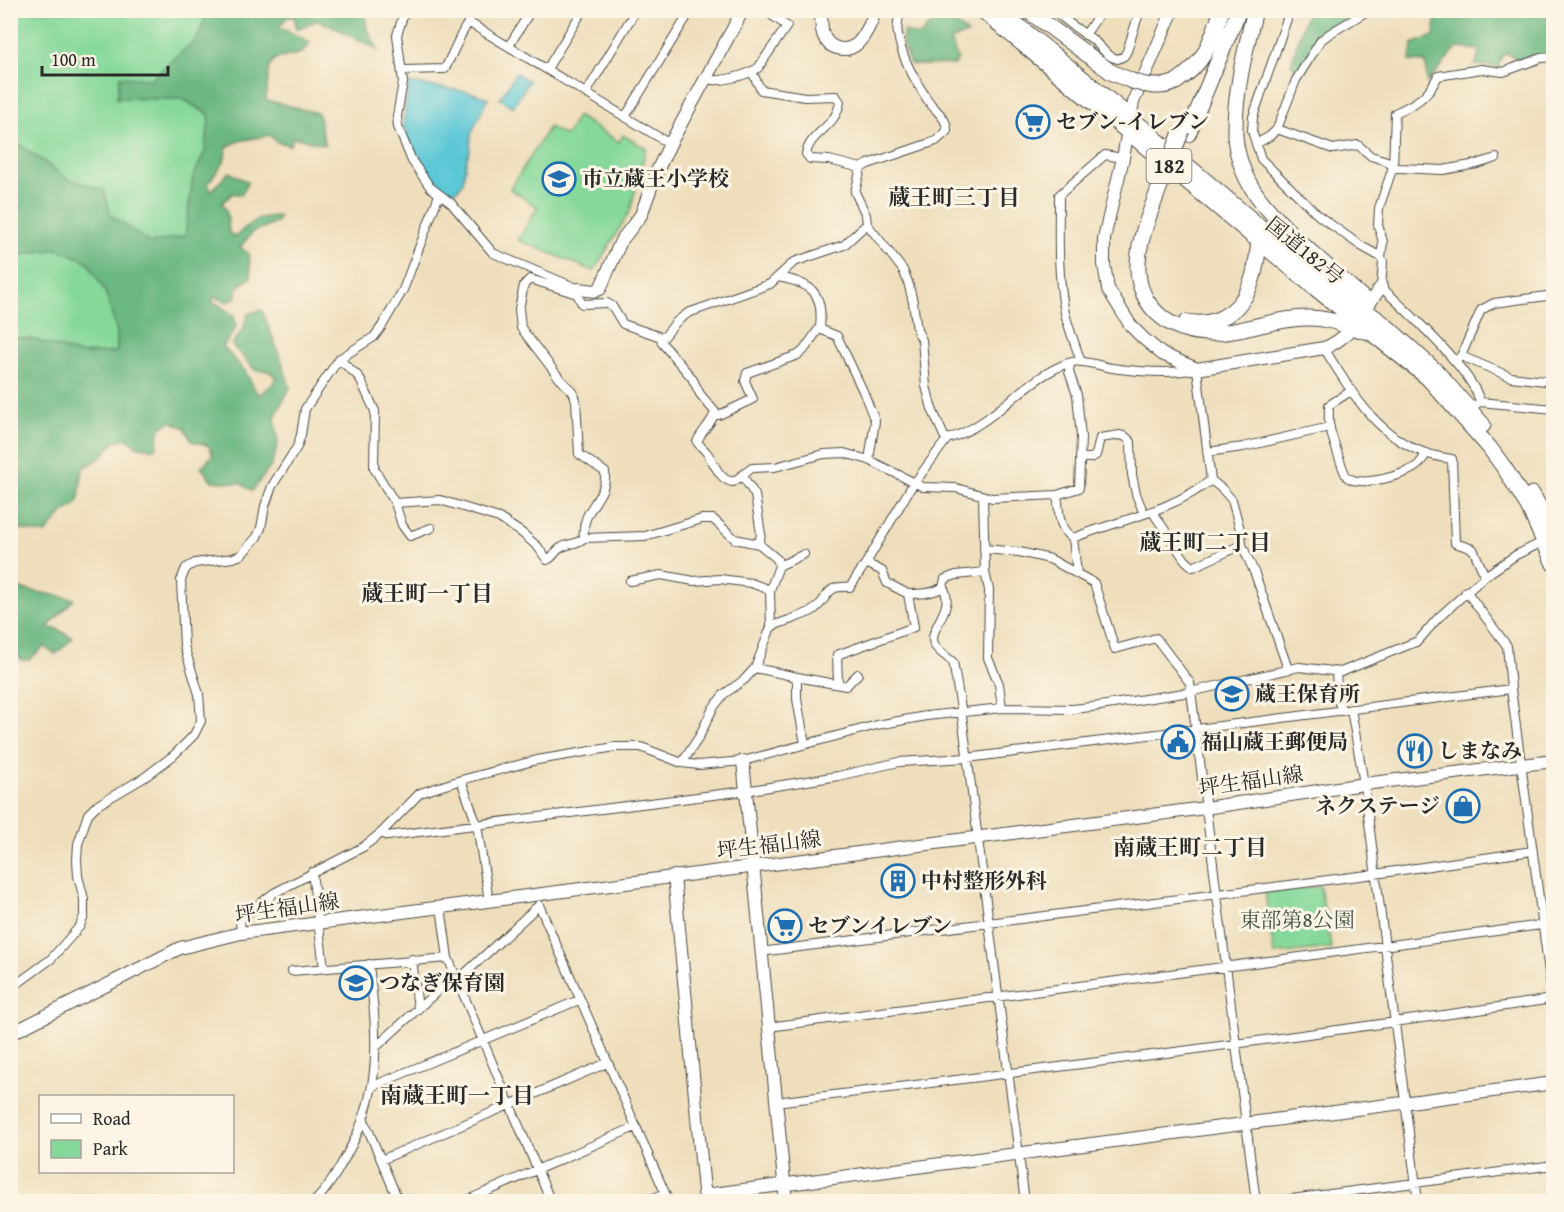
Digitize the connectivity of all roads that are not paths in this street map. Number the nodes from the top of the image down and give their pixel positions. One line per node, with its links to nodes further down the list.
1 (405, 10): 32 (street)
2 (476, 10): 27 (street)
3 (531, 10): 29 (street)
4 (583, 10): 31 (street)
5 (636, 10): 35 (street)
6 (691, 10): 36 (street)
7 (743, 10): 34 (street)
8 (764, 10): 33 (street)
9 (821, 10): 10 (street)
10 (876, 10)
11 (900, 10): 45 (street)
12 (982, 10): 37 (highway, 国道182号 / 182)
13 (999, 10): 37 (highway, 国道182号 / 182)
14 (1027, 10): 19 (highway, bridge)
15 (1054, 10): 28 (street)
16 (1102, 10): 28 (street)
17 (1146, 10): 24 (street)
18 (1173, 10): 37 (street)
19 (1222, 10)
20 (1228, 10): 39 (highway)
21 (1239, 10): 39 (highway)
22 (1255, 10): 55 (highway)
23 (1369, 10): 38 (street)
24 (1139, 15): 28 (street)
25 (1277, 15): 26 (street)
26 (1287, 15): 41 (street)
27 (468, 22): 29 (street); 32 (street)
28 (1085, 35)
29 (509, 46): 31 (street)
30 (1554, 57): 44 (street)
31 (547, 69): 35 (street)
32 (403, 70): 47 (street)
33 (752, 72): 34 (street); 45 (street)
34 (706, 79): 40 (street)
35 (586, 93): 36 (street)
36 (625, 117): 40 (street)
37 (1129, 124): 42 (street); 49 (highway, 国道182号 / 182); 55 (highway, 国道182号 / 182)
38 (1277, 129): 41 (street); 44 (street)
39 (1185, 132): 46 (highway, bridge)
40 (670, 144): 53 (street)
41 (1256, 144): 50 (street)
42 (1123, 158): 62 (street); 64 (street)
43 (1496, 158): 44 (street)
44 (1393, 167): 50 (street)
45 (861, 168): 48 (street)
46 (1164, 185): 49 (highway); 55 (highway)
47 (439, 195): 53 (street); 61 (street)
48 (867, 224): 51 (street); 71 (street)
49 (1259, 241): 55 (highway, 国道182号 / 182)
50 (1381, 257): 52 (street)
51 (778, 277): 56 (street); 58 (street)
52 (1381, 287): 55 (street); 60 (street)
53 (578, 291): 58 (street); 85 (street)
54 (1554, 295): 60 (street)
55 (1360, 315): 57 (highway, 国道182号 / 182); 59 (street)
56 (820, 327): 69 (street); 75 (street)
57 (1378, 329): 67 (highway, 国道182号 / 182); 84 (highway, 国道182号 / 182)
58 (661, 337): 69 (street)
59 (1324, 348): 64 (street); 66 (street)
60 (1458, 358): 65 (street); 67 (street)
61 (339, 359): 81 (street); 149 (street)
62 (1081, 362): 63 (street); 64 (street)
63 (1070, 363): 71 (street); 74 (street)
64 (1197, 369): 72 (street)
65 (1554, 382)
66 (1351, 392): 70 (street); 73 (street)
67 (1475, 405): 68 (street); 84 (highway, 国道182号 / 182)
68 (1554, 409)
69 (715, 415): 76 (street)
70 (1330, 427): 72 (street); 73 (street)
71 (947, 439): 78 (street)
72 (1207, 452): 77 (street)
73 (1427, 453): 96 (street)
74 (1080, 458): 79 (street); 82 (street)
75 (869, 460): 76 (street); 78 (street)
76 (742, 475): 87 (street)
77 (1211, 480): 82 (street); 88 (street)
78 (914, 483): 80 (street); 91 (street)
79 (1058, 495): 80 (street); 86 (street)
80 (983, 496): 89 (street)
81 (394, 503): 83 (street); 85 (street)
82 (1148, 512): 86 (street); 88 (street)
83 (431, 528)
84 (1550, 537): 92 (highway, 国道182号 / 182); 96 (street)
85 (584, 538): 87 (street)
86 (1073, 538): 95 (street)
87 (759, 544): 93 (street)
88 (1242, 545): 104 (street)
89 (984, 549): 94 (street); 95 (street)
90 (804, 554): 93 (street)
91 (866, 563): 101 (street); 102 (street)
92 (1554, 564)
93 (779, 567): 99 (street)
94 (985, 572): 98 (street); 111 (street)
95 (1077, 574): 110 (street)
96 (1485, 576): 100 (street)
97 (630, 580): 99 (street)
98 (943, 587): 101 (street); 113 (street)
99 (770, 590): 102 (street)
100 (1466, 591): 105 (street); 109 (street)
101 (908, 594): 108 (street)
102 (771, 627): 103 (street)
103 (754, 668): 107 (street); 119 (street)
104 (1288, 669): 105 (street); 110 (street)
105 (1336, 672): 112 (street)
106 (858, 674): 108 (street)
107 (797, 677): 108 (street); 115 (street)
108 (838, 684)
109 (1511, 689): 112 (street); 120 (street)
110 (1190, 692): 111 (street); 114 (street)
111 (1002, 708): 113 (street)
112 (1346, 710): 114 (street); 122 (street)
113 (961, 713): 115 (street); 116 (street)
114 (1195, 729): 116 (street); 124 (street)
115 (806, 744): 117 (street)
116 (967, 758): 123 (street); 127 (street)
117 (742, 761): 119 (street); 123 (street)
118 (1554, 761): 120 (street, 坪生福山線)
119 (681, 763): 121 (street)
120 (1522, 765): 122 (street, 坪生福山線); 128 (street)
121 (461, 780): 125 (street); 126 (street)
122 (1364, 784): 124 (street, 坪生福山線); 131 (street)
123 (745, 790): 125 (street); 129 (street)
124 (1205, 808): 127 (street, 坪生福山線); 133 (street)
125 (477, 825): 126 (street); 134 (street)
126 (381, 833): 130 (street)
127 (977, 837): 129 (street, 坪生福山線); 137 (street)
128 (1532, 851): 131 (street); 138 (street)
129 (752, 867): 132 (street, 坪生福山線); 141 (street)
130 (312, 872): 136 (street); 139 (street)
131 (1375, 874): 133 (street); 140 (street)
132 (674, 876): 134 (street, 坪生福山線); 178 (street)
133 (1216, 894): 137 (street); 146 (street)
134 (489, 901): 135 (street, 坪生福山線)
135 (441, 907): 136 (street, 坪生福山線); 142 (street)
136 (318, 923): 139 (street, 坪生福山線); 145 (street)
137 (988, 924): 141 (street); 150 (street)
138 (1542, 925): 140 (street); 152 (street)
139 (241, 933): 157 (street, 坪生福山線)
140 (1384, 947): 146 (street); 155 (street)
141 (760, 952): 156 (street)
142 (448, 958): 143 (street); 148 (street)
143 (412, 960): 144 (street); 154 (street)
144 (369, 964): 145 (street); 160 (street)
145 (324, 968): 147 (street)
146 (1226, 968): 150 (street); 159 (street)
147 (292, 971)
148 (456, 978): 151 (street); 154 (street); 158 (street)
149 (10, 989)
150 (998, 997): 156 (street); 162 (street)
151 (579, 999): 158 (street); 161 (street)
152 (1552, 999): 153 (street); 155 (street)
153 (1554, 1008)
154 (418, 1009): 160 (street)
155 (1395, 1023): 159 (street); 166 (street)
156 (768, 1027): 165 (street)
157 (10, 1034)
158 (483, 1040): 164 (street); 167 (street)
159 (1236, 1044): 162 (street); 169 (street)
160 (376, 1047): 164 (street)
161 (607, 1063): 167 (street); 170 (street)
162 (1008, 1074): 165 (street); 171 (street)
163 (1554, 1083): 166 (street)
164 (373, 1086): 168 (street)
165 (775, 1102): 176 (street)
166 (1405, 1102): 169 (street); 175 (street)
167 (511, 1105): 172 (street); 174 (street)
168 (364, 1120): 172 (street); 179 (street)
169 (1247, 1122): 171 (street); 186 (street)
170 (635, 1127): 174 (street); 177 (street)
171 (1018, 1153): 176 (street); 185 (street)
172 (381, 1160): 180 (street)
173 (1554, 1165): 175 (street)
174 (538, 1170): 181 (street); 182 (street)
175 (1416, 1184): 187 (street); 188 (street)
176 (784, 1186): 178 (street); 184 (street)
177 (667, 1197): 183 (street)
178 (705, 1198)
179 (314, 1202)
180 (399, 1202)
181 (463, 1202)
182 (551, 1202)
183 (645, 1202)
184 (786, 1202)
185 (1025, 1202)
186 (1256, 1202)
187 (1268, 1202)
188 (1418, 1202)

